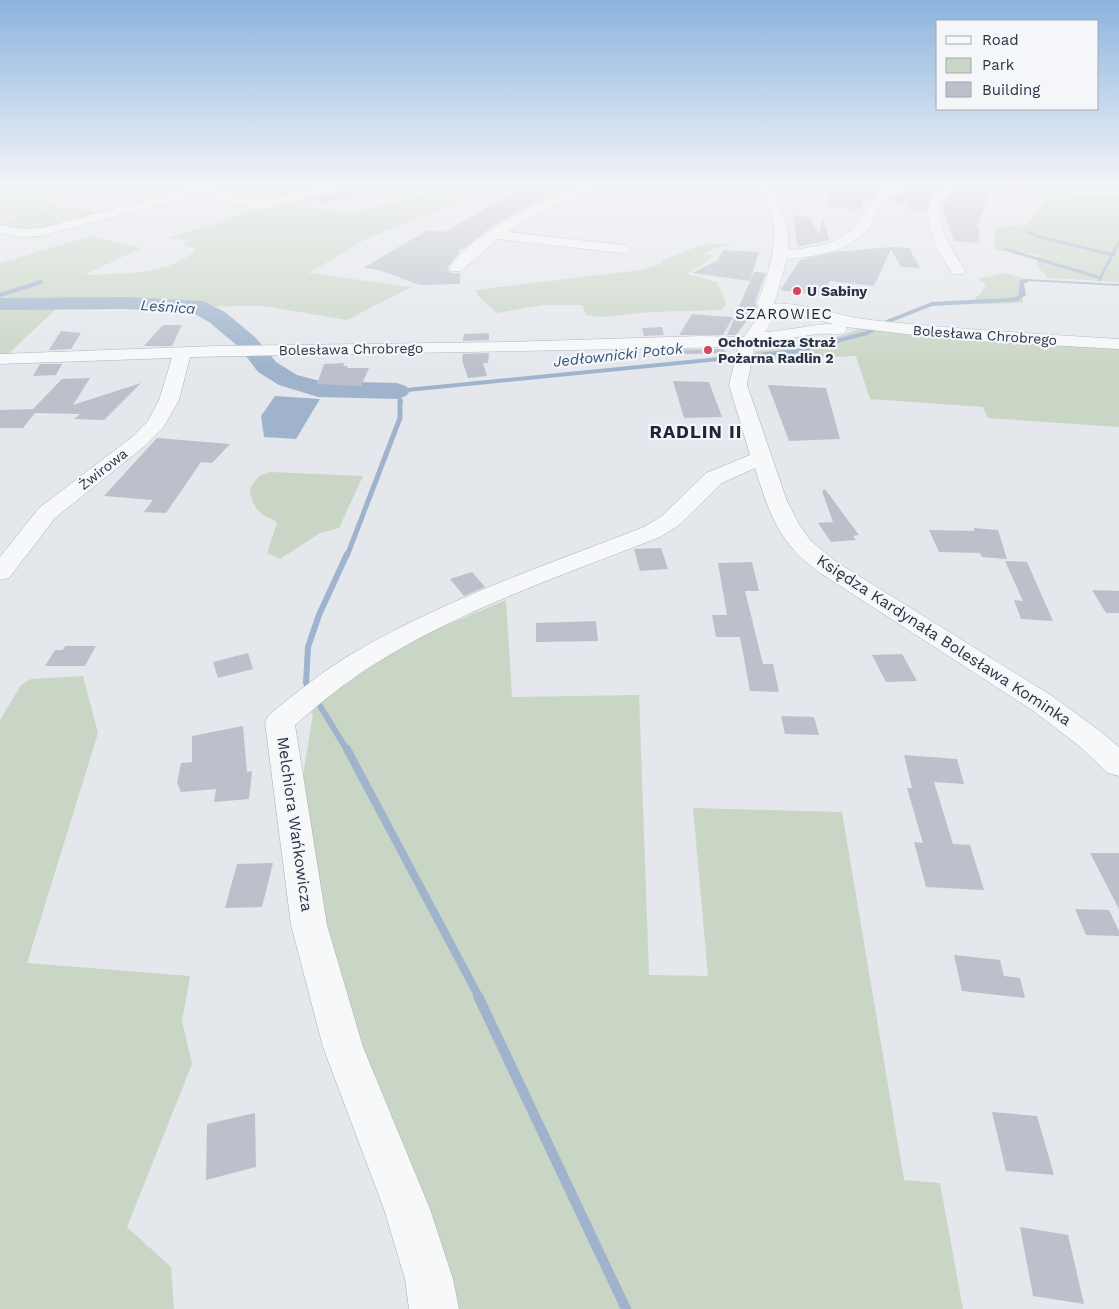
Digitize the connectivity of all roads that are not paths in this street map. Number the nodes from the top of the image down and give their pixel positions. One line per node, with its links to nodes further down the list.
1 (478, 246): 8 (street)
2 (605, 246): 6 (street)
3 (781, 246): 7 (street, Księdza Kardynała Bolesława Kominka)
4 (828, 246): 7 (street)
5 (944, 246): 9 (street)
6 (622, 248)
7 (779, 256): 12 (street, Księdza Kardynała Bolesława Kominka)
8 (456, 268)
9 (958, 271)
10 (793, 315): 11 (street, Bolesława Chrobrego); 12 (street); 12 (street, Bolesława Chrobrego)
11 (858, 324): 12 (street); 13 (street, Bolesława Chrobrego)
12 (756, 330): 14 (street, Bolesława Chrobrego); 16 (street, Księdza Kardynała Bolesława Kominka)
13 (1119, 344)
14 (183, 352): 15 (street, Bolesława Chrobrego); 17 (street, Żwirowa)
15 (0, 359)
16 (761, 458): 18 (street, Księdza Kardynała Bolesława Kominka); 19 (street, Melchiora Wańkowicza)
17 (0, 573)
18 (1119, 765)
19 (434, 1309)

